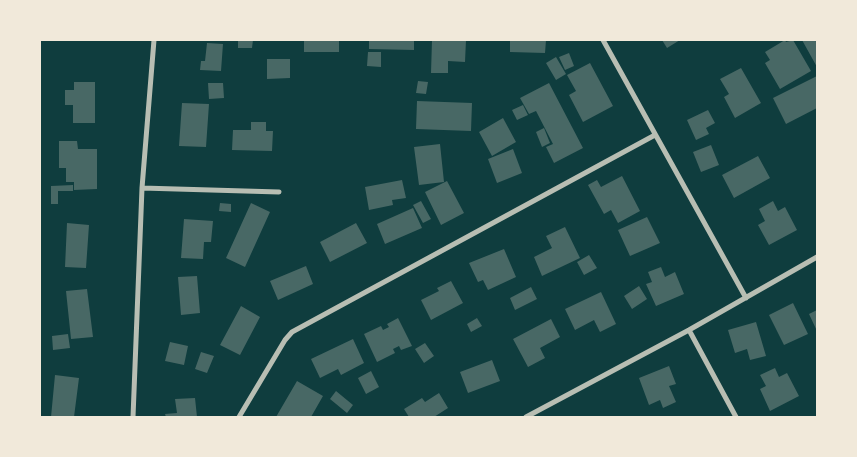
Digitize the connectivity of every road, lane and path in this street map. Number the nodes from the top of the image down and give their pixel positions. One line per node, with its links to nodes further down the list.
1 (154, 40): 4 (street)
2 (602, 40): 3 (street)
3 (654, 135): 7 (street); 10 (street)
4 (142, 188): 5 (street); 9 (street)
5 (279, 192)
6 (817, 257): 7 (street)
7 (746, 298): 8 (street)
8 (690, 330): 11 (street); 12 (street)
9 (133, 417)
10 (239, 417)
11 (526, 417)
12 (736, 417)

